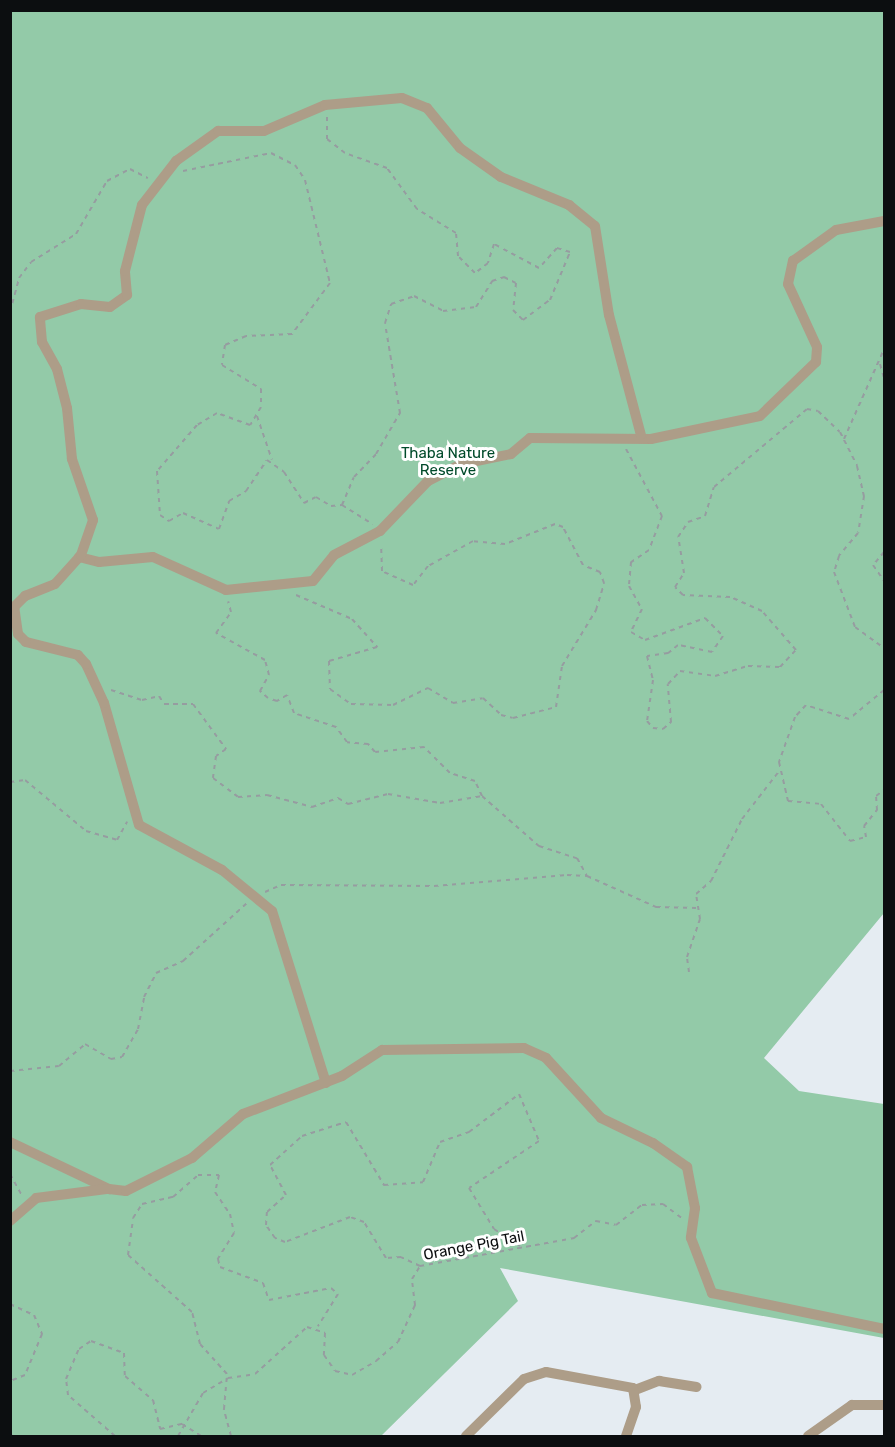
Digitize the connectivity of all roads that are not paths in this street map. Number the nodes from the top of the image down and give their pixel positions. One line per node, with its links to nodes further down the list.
1 (885, 221): 2 (street)
2 (641, 435): 3 (street); 3 (street)
3 (79, 557): 4 (street)
4 (326, 1083): 6 (street); 8 (street)
5 (10, 1142): 6 (street)
6 (109, 1189): 7 (street)
7 (10, 1221)
8 (885, 1329)
9 (697, 1387): 10 (street)
10 (635, 1390): 12 (street); 13 (street)
11 (885, 1405): 14 (street)
12 (466, 1437)
13 (626, 1437)
14 (808, 1437)

